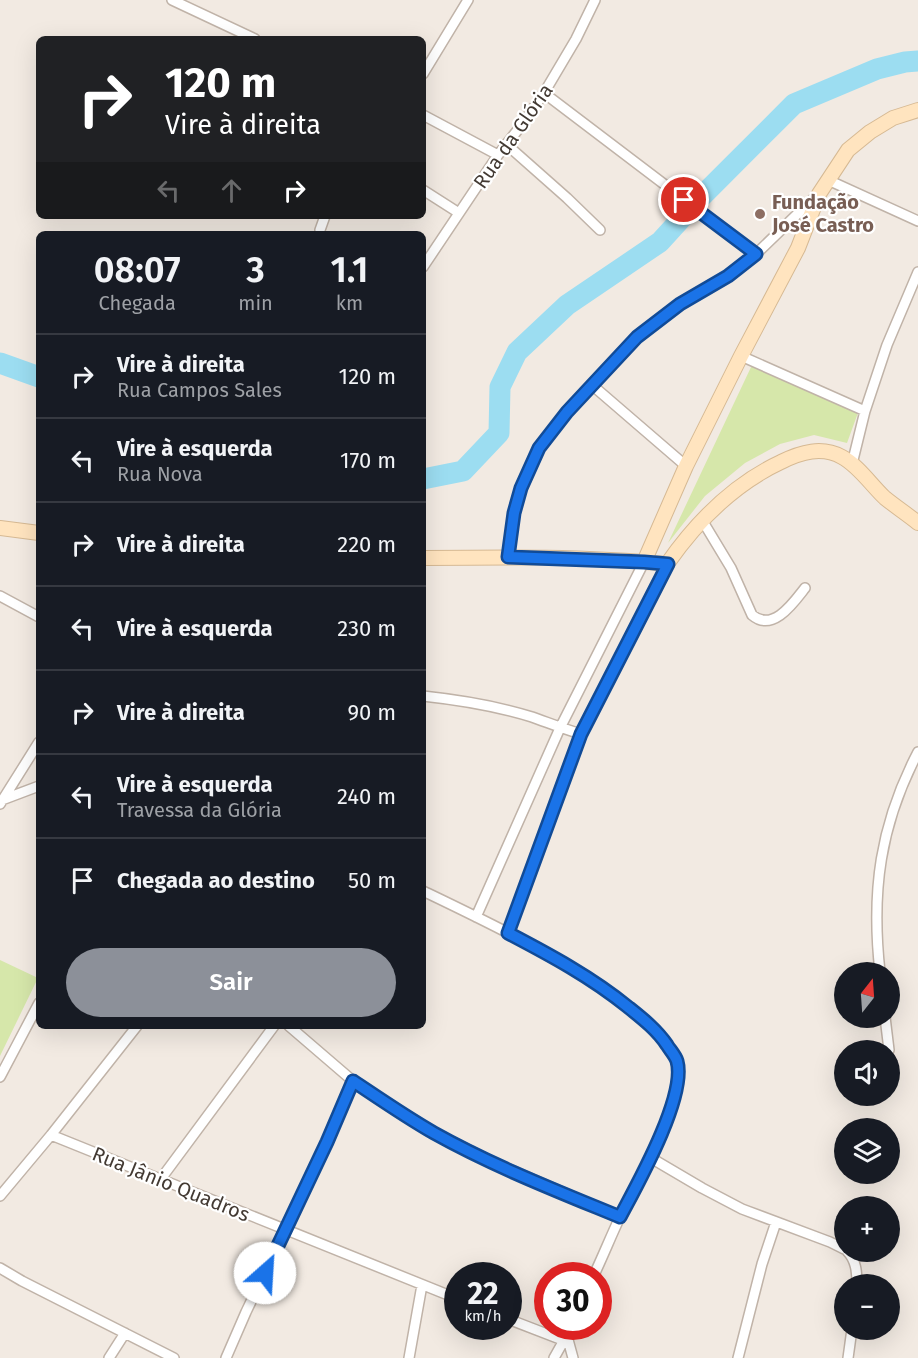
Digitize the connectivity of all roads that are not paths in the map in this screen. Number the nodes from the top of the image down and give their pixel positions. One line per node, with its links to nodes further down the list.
1 (172, 0): 4 (street)
2 (468, 0): 5 (street)
3 (595, 0): 6 (street, Rua da Glória)
4 (249, 36)
5 (426, 69)
6 (544, 93): 9 (street, Rua da Glória); 19 (street)
7 (918, 110): 11 (street)
8 (426, 117): 10 (street)
9 (506, 144): 10 (street, Rua da Glória); 18 (street)
10 (498, 155): 14 (street, Rua da Glória)
11 (828, 180): 13 (street); 16 (street)
12 (426, 192): 14 (street)
13 (819, 194): 19 (street); 22 (street)
14 (459, 213): 20 (street, Rua da Glória)
15 (324, 219): 17 (street)
16 (918, 221)
17 (320, 230)
18 (600, 230)
19 (756, 254): 23 (street)
20 (426, 262)
21 (918, 272): 24 (street)
22 (741, 356): 24 (street); 26 (street)
23 (592, 385): 26 (street); 31 (street)
24 (865, 411): 25 (street)
25 (852, 464): 27 (street); 28 (street)
26 (686, 466): 33 (street)
27 (702, 520): 34 (street); 35 (street)
28 (918, 523)
29 (0, 528): 30 (street)
30 (36, 533)
31 (508, 557): 32 (street); 33 (street)
32 (426, 558)
33 (644, 562): 34 (street); 39 (street)
34 (668, 564): 40 (street)
35 (806, 588)
36 (0, 596): 37 (street)
37 (36, 615)
38 (426, 696): 39 (street)
39 (560, 728): 40 (street); 46 (street)
40 (581, 734): 47 (street)
41 (36, 747): 44 (street)
42 (918, 752): 48 (street)
43 (36, 787): 44 (street)
44 (1, 802)
45 (426, 892): 46 (street)
46 (476, 917): 47 (street)
47 (508, 933): 56 (street)
48 (879, 962)
49 (36, 1009): 53 (street)
50 (135, 1029): 55 (street)
51 (272, 1029): 57 (street)
52 (292, 1029): 54 (street)
53 (0, 1077)
54 (353, 1081): 59 (street); 61 (street)
55 (51, 1136): 57 (street, Rua Jânio Quadros); 58 (street)
56 (651, 1158): 59 (street); 60 (street)
57 (160, 1180): 61 (street, Rua Jânio Quadros)
58 (0, 1196)
59 (620, 1217): 63 (street)
60 (776, 1222): 62 (street); 77 (street)
61 (286, 1230): 65 (street, Rua Jânio Quadros); 73 (street)
62 (834, 1244)
63 (600, 1262)
64 (0, 1268): 67 (street)
65 (422, 1285): 66 (street, Rua Jânio Quadros); 74 (street)
66 (444, 1294)
67 (125, 1333): 71 (street); 72 (street)
68 (565, 1340): 75 (street)
69 (567, 1340): 76 (street)
70 (850, 1340): 78 (street)
71 (109, 1358)
72 (174, 1358)
73 (226, 1358)
74 (409, 1358)
75 (554, 1358)
76 (573, 1358)
77 (738, 1358)
78 (848, 1358)

